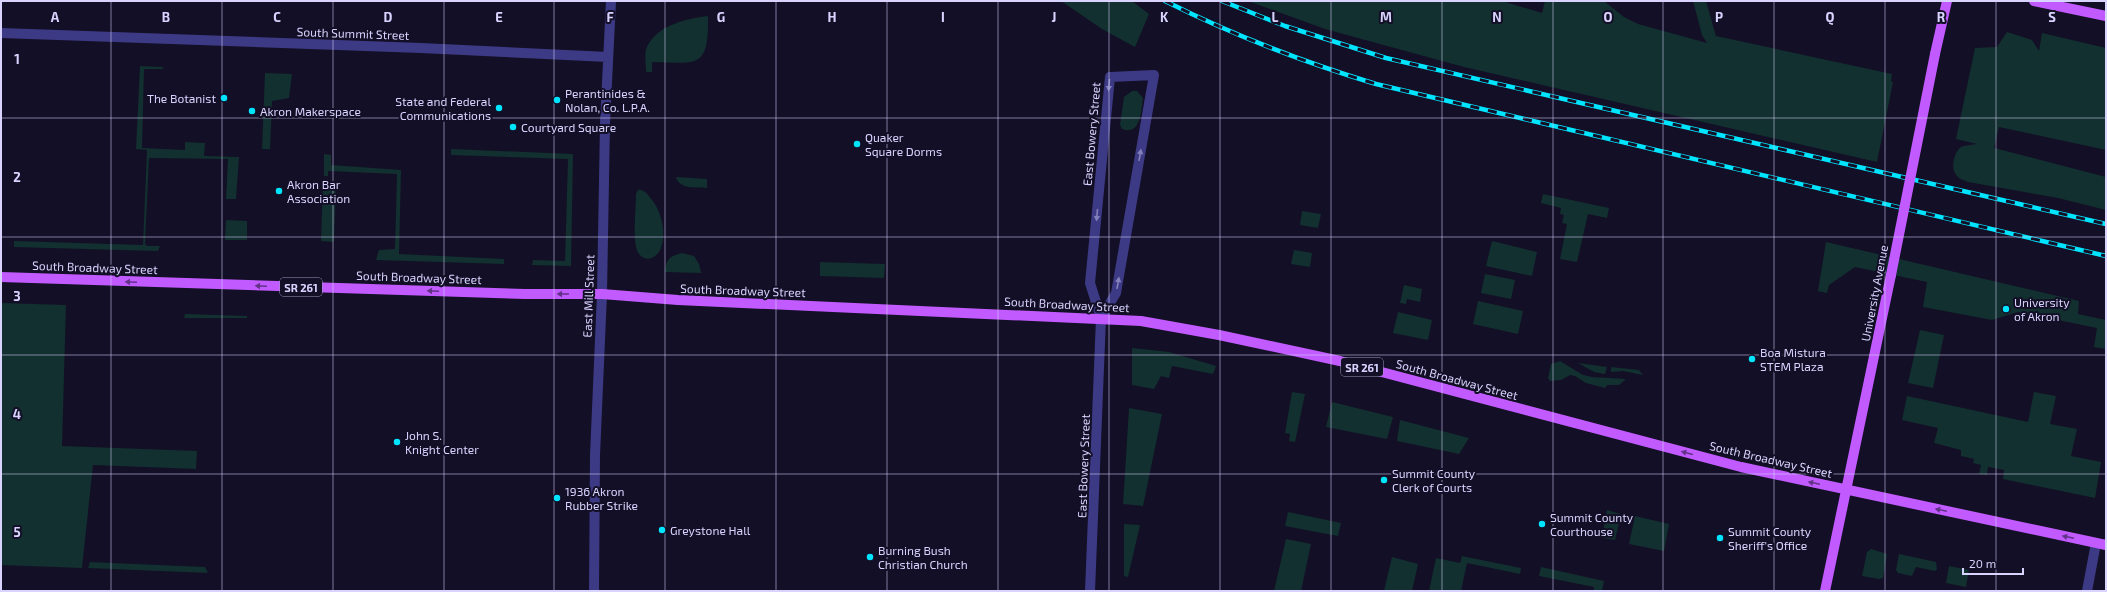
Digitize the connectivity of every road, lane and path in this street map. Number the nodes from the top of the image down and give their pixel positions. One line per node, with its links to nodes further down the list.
1 (611, 1): 6 (street, East Mill Street)
2 (1947, 1): 10 (main road, University Avenue, bridge)
3 (2034, 1): 4 (main road)
4 (2106, 16)
5 (1, 33): 6 (street, South Summit Street)
6 (608, 57): 8 (street, East Mill Street)
7 (1, 277): 8 (main road, South Broadway Street / SR 261, one-way to 7)
8 (602, 294): 9 (main road, South Broadway Street / SR 261); 12 (street, East Mill Street)
9 (1101, 318): 9 (street, East Bowery Street, one-way to 9); 10 (main road, South Broadway Street / SR 261, one-way to 9); 13 (street, East Bowery Street)
10 (1846, 490): 11 (main road, South Broadway Street / SR 261, one-way to 10); 14 (main road, University Avenue)
11 (2101, 544): 15 (street)
12 (594, 591)
13 (1090, 591)
14 (1825, 591)
15 (2087, 591)

